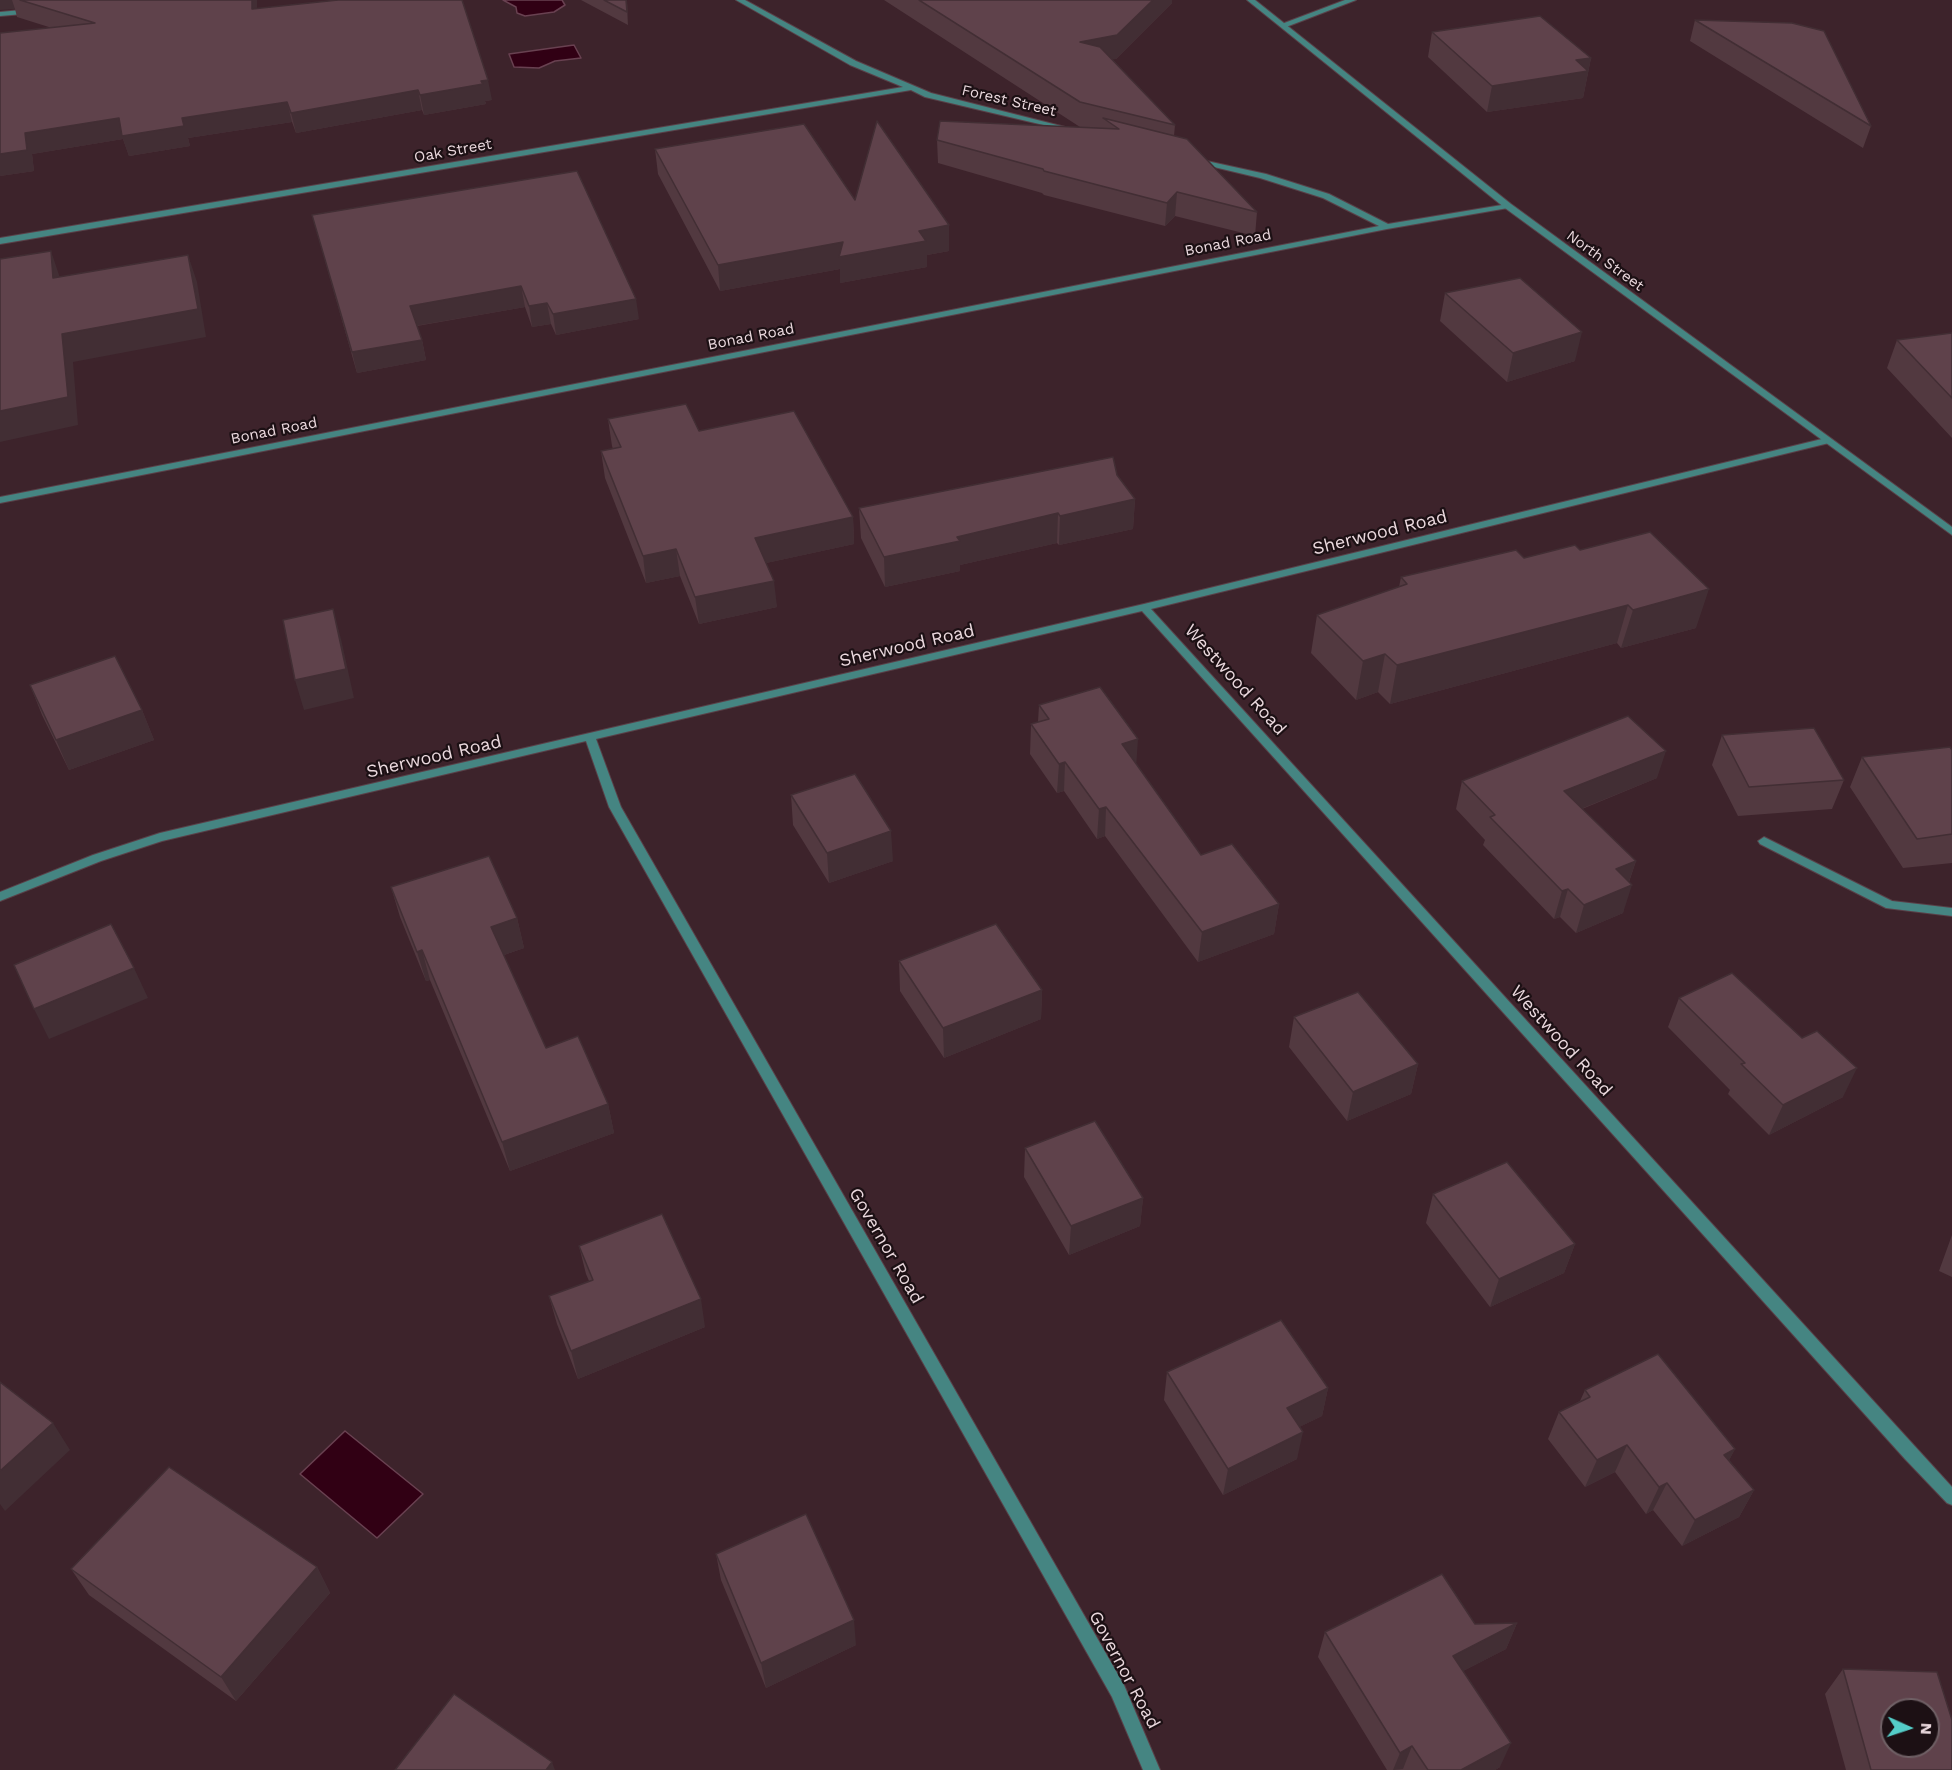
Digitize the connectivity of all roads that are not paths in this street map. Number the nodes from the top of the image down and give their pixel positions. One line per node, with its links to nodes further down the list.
1 (740, 0): 7 (street, Forest Street)
2 (1251, 0): 6 (street, North Street)
3 (1352, 0): 6 (street)
4 (44, 10): 5 (street)
5 (0, 14)
6 (1283, 25): 10 (street, North Street)
7 (911, 88): 8 (street, Forest Street); 12 (street, Oak Street)
8 (1077, 131)
9 (1188, 158): 11 (street)
10 (1508, 206): 11 (street, Bonad Road); 13 (street, North Street)
11 (1387, 227): 14 (street, Bonad Road)
12 (0, 241)
13 (1827, 441): 15 (street, North Street); 16 (street, Sherwood Road)
14 (0, 500)
15 (1952, 532)
16 (1144, 607): 17 (street, Sherwood Road); 21 (street, Westwood Road)
17 (590, 738): 19 (street, Sherwood Road); 22 (street, Governor Road)
18 (1764, 841): 20 (street)
19 (0, 897)
20 (1952, 912)
21 (1952, 1498)
22 (1152, 1770)

